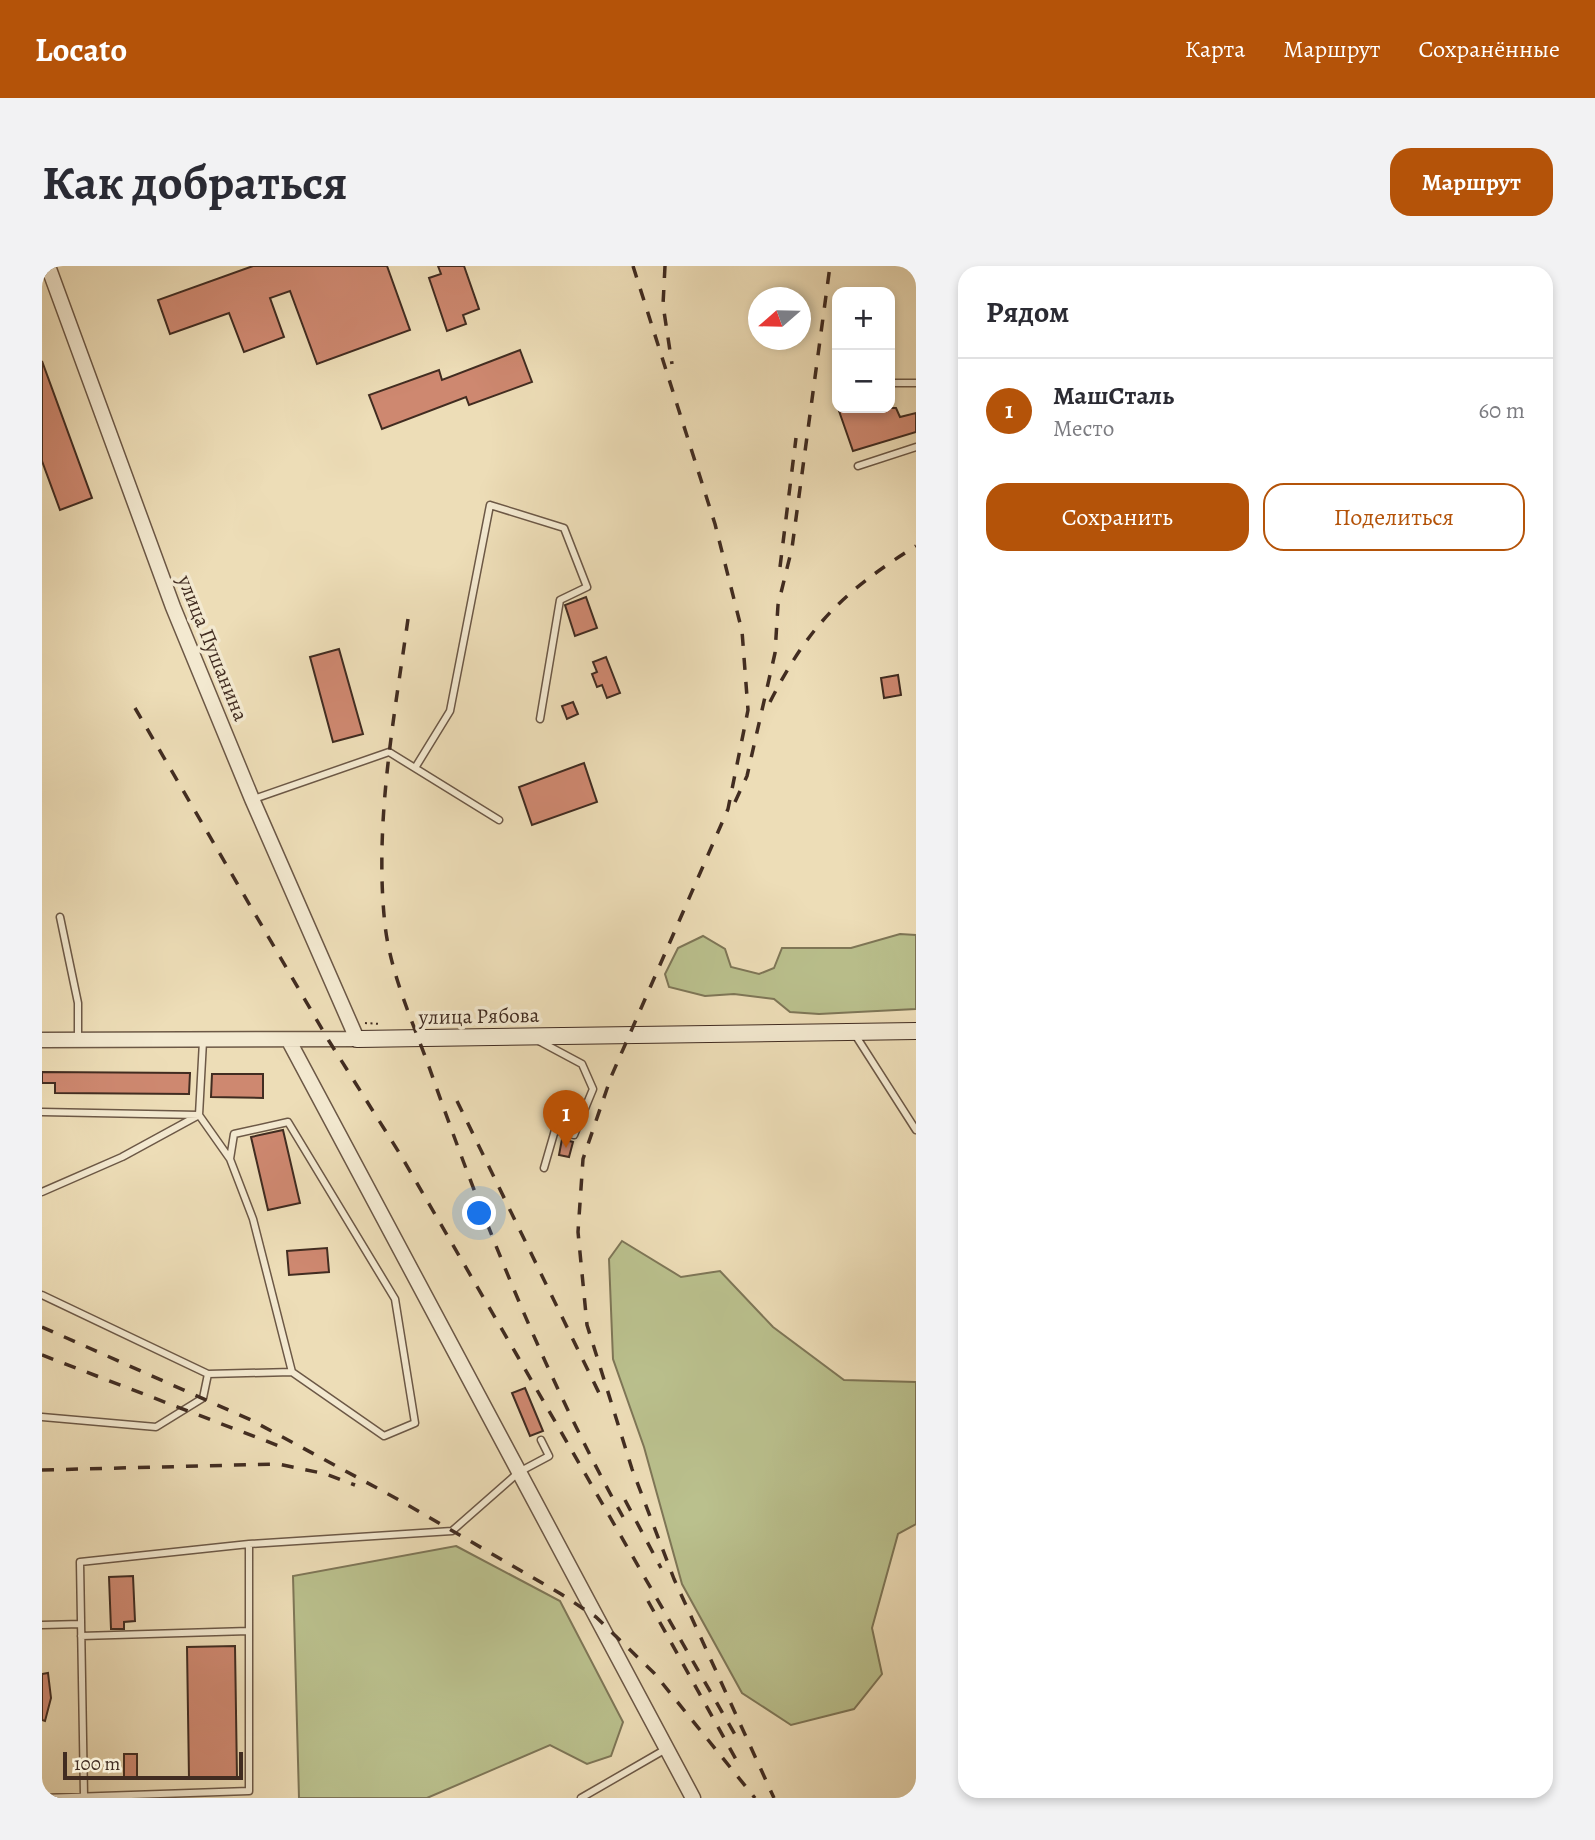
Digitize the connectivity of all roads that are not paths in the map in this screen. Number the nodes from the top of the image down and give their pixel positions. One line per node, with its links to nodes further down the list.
1 (48, 266): 8 (street, улица Пушанина)
2 (895, 383): 3 (lane)
3 (916, 383)
4 (916, 447): 5 (lane)
5 (858, 466)
6 (540, 719): 7 (lane)
7 (415, 768): 8 (lane); 9 (lane)
8 (252, 799): 14 (street, улица Пушанина)
9 (499, 820)
10 (60, 917): 16 (lane)
11 (853, 1031): 12 (main road, улица Рябова); 13 (main road, улица Рябова); 21 (lane)
12 (916, 1031)
13 (528, 1036): 14 (main road, улица Рябова); 23 (lane)
14 (357, 1039): 18 (street, улица Рябова)
15 (42, 1040): 16 (street, улица Рябова)
16 (78, 1040): 17 (street, улица Рябова)
17 (203, 1041): 18 (street, улица Рябова); 20 (lane)
18 (289, 1041): 30 (street)
19 (42, 1112): 20 (lane)
20 (199, 1115): 22 (lane); 24 (lane)
21 (916, 1130)
22 (230, 1159): 26 (lane); 26 (lane)
23 (544, 1168)
24 (42, 1192)
25 (42, 1295): 27 (lane)
26 (292, 1373): 27 (lane)
27 (208, 1374): 28 (lane)
28 (42, 1417)
29 (541, 1440): 30 (lane)
30 (519, 1472): 31 (lane); 36 (street)
31 (249, 1544): 32 (lane); 34 (lane)
32 (81, 1624): 33 (lane); 35 (lane)
33 (42, 1625)
34 (249, 1631): 35 (lane); 37 (lane)
35 (81, 1636): 37 (lane)
36 (666, 1749): 39 (lane); 40 (street)
37 (84, 1796): 38 (lane)
38 (42, 1798)
39 (581, 1798)
40 (692, 1798)

